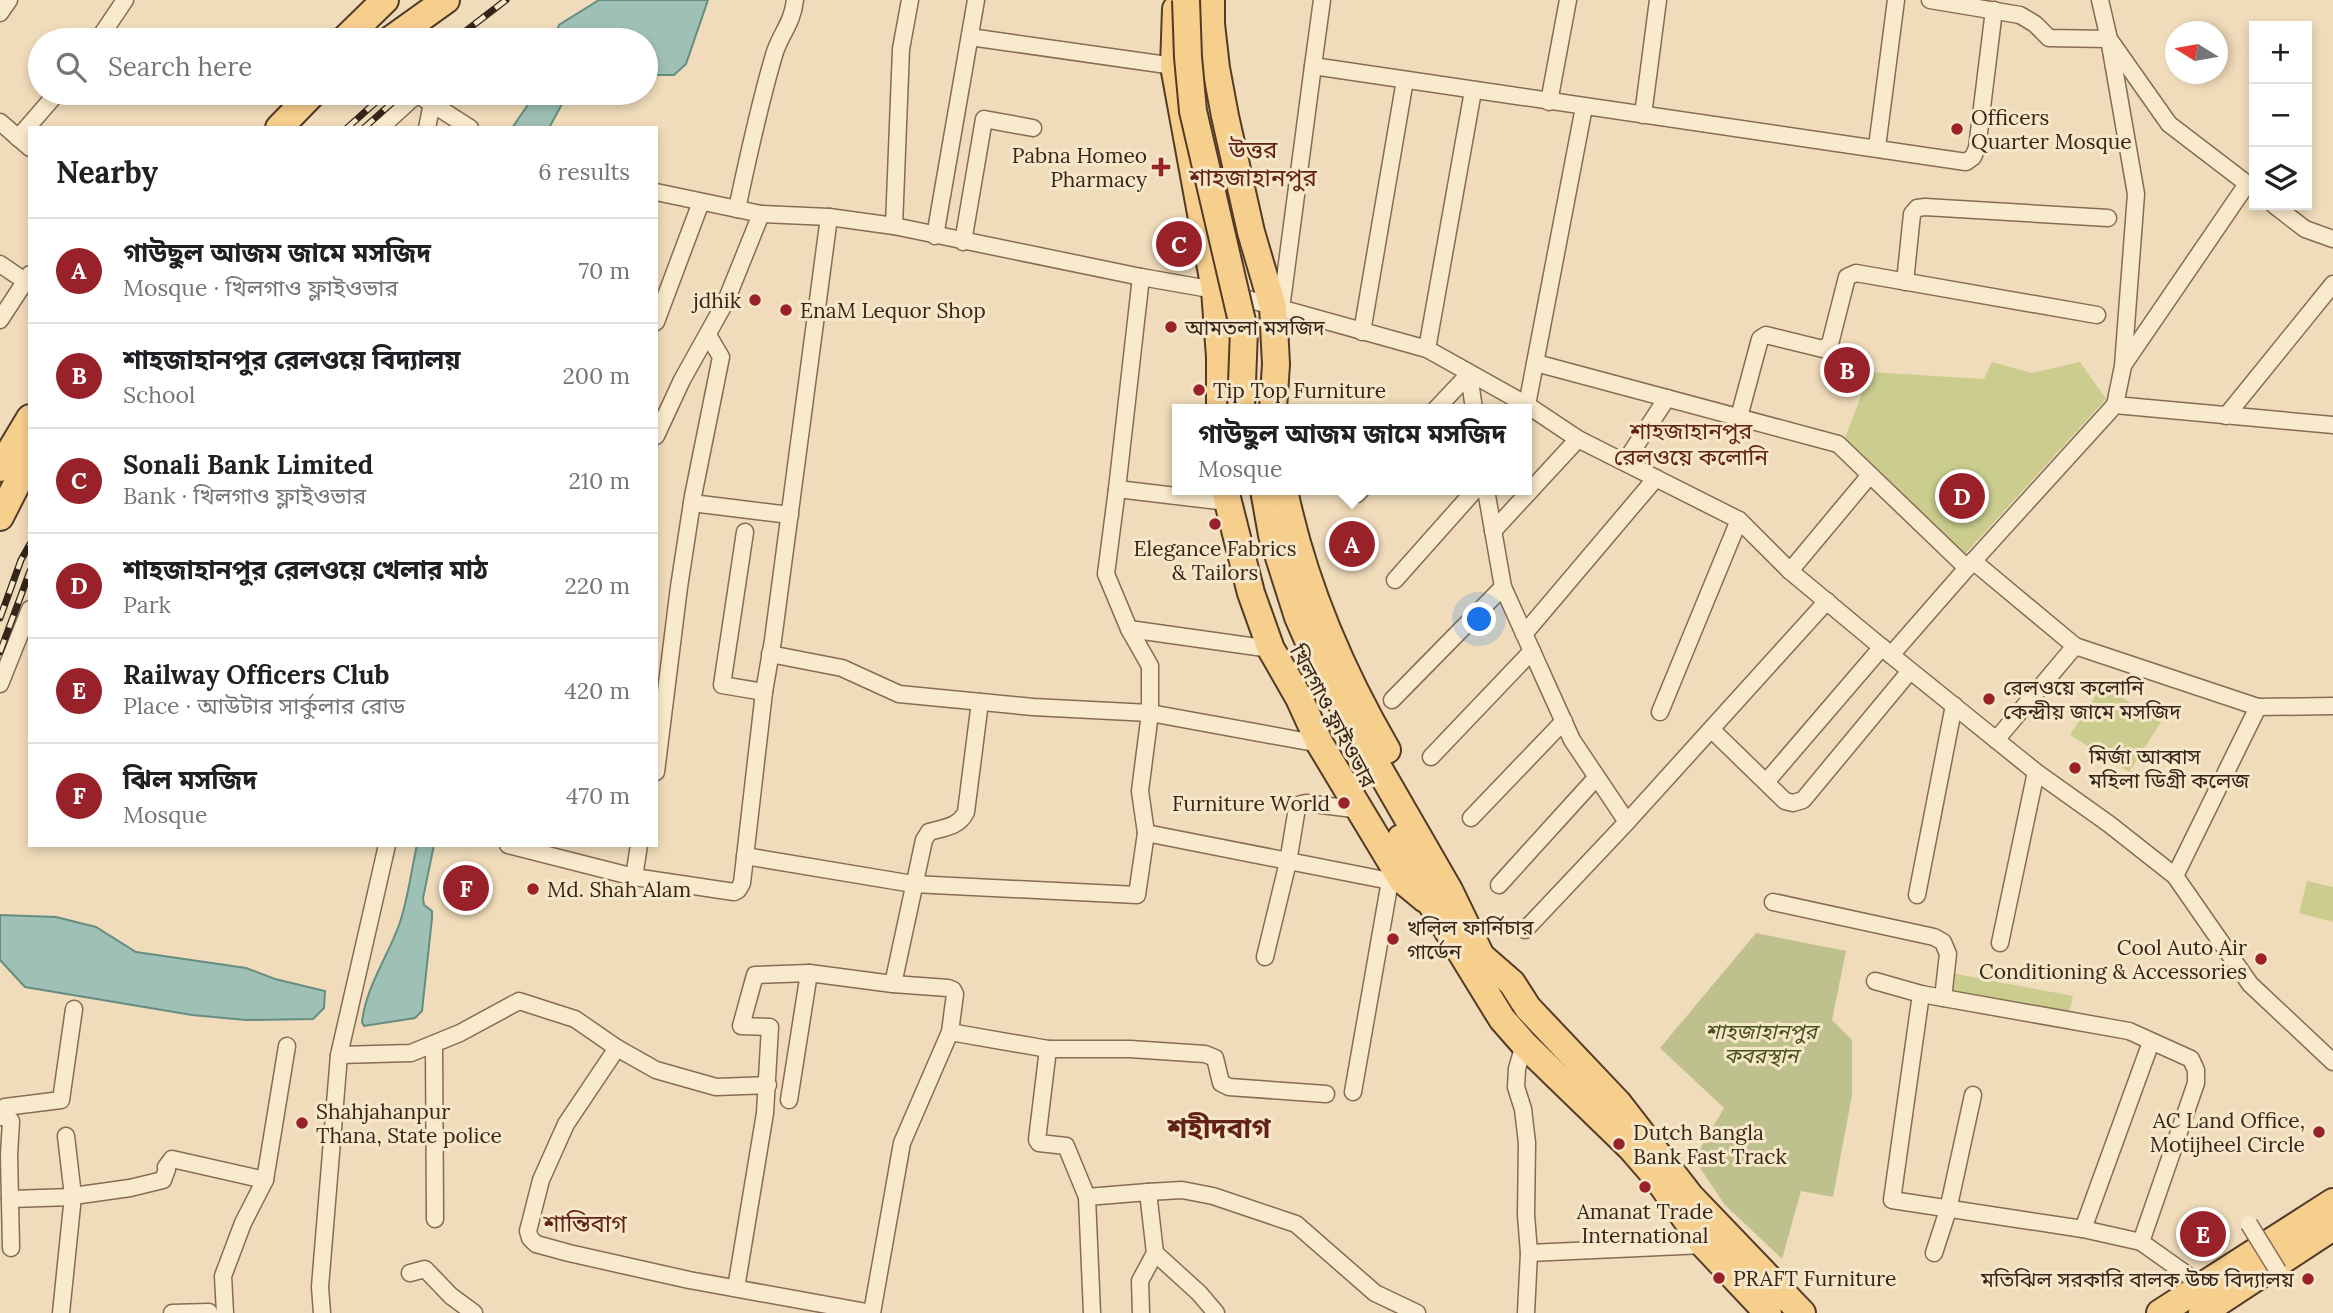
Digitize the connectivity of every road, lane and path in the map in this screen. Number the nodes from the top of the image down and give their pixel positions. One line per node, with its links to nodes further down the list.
1 (9, 0): 20 (street)
2 (125, 0): 22 (street)
3 (397, 0): 21 (main road)
4 (421, 0): 21 (main road)
5 (446, 0): 23 (main road)
6 (795, 0): 53 (street)
7 (910, 0): 58 (street)
8 (976, 0): 24 (street)
9 (1177, 0): 26 (main road)
10 (1186, 0): 80 (main road, bridge)
11 (1202, 0): 81 (main road)
12 (1212, 0): 68 (main road)
13 (1322, 0): 27 (street)
14 (1568, 0): 30 (street)
15 (1658, 0): 38 (street)
16 (1896, 0): 48 (street)
17 (1930, 0): 19 (street)
18 (2100, 0): 25 (street)
19 (1994, 10): 25 (street); 48 (street)
20 (0, 13)
21 (376, 19)
22 (106, 28)
23 (407, 28)
24 (970, 37): 26 (street); 59 (street)
25 (2109, 39): 49 (street); 76 (street)
26 (1174, 66): 67 (main road)
27 (1313, 66): 28 (street); 68 (street)
28 (1405, 80): 29 (street); 72 (street)
29 (1473, 91): 30 (street); 74 (street)
30 (1549, 102): 37 (street)
31 (49, 105): 40 (street)
32 (290, 105): 41 (main road)
33 (295, 105): 42 (main road)
34 (404, 105): 43 (street)
35 (432, 105): 44 (street)
36 (435, 105): 45 (street)
37 (1584, 107): 38 (street); 75 (street)
38 (1643, 115): 48 (street)
39 (0, 122): 47 (street)
40 (35, 126)
41 (260, 126)
42 (280, 126)
43 (382, 126)
44 (427, 126)
45 (467, 126)
46 (1033, 128): 61 (street)
47 (24, 143)
48 (1877, 147)
49 (2249, 184)
50 (2249, 189): 76 (street)
51 (658, 192): 52 (street)
52 (701, 202): 53 (street); 70 (street)
53 (737, 209): 55 (street)
54 (2280, 210): 60 (street)
55 (761, 214): 56 (street); 73 (street)
56 (829, 217): 58 (street); 111 (street)
57 (2108, 218): 65 (street)
58 (894, 226): 59 (street)
59 (935, 236): 61 (street)
60 (2333, 239)
61 (963, 242): 63 (street)
62 (0, 264): 64 (street)
63 (1141, 277): 67 (street); 100 (street)
64 (27, 278): 71 (street)
65 (1905, 282): 69 (street); 90 (street)
66 (2333, 284): 89 (street)
67 (1215, 290): 68 (street); 79 (main road)
68 (1277, 308): 72 (street); 82 (main road)
69 (2097, 315)
70 (658, 317)
71 (0, 320)
72 (1362, 332): 74 (street)
73 (708, 335): 93 (street); 110 (street)
74 (1427, 349): 77 (street)
75 (1536, 363): 78 (street); 86 (street)
76 (2123, 366): 87 (street)
77 (1469, 374): 83 (street); 84 (street); 85 (street)
78 (1667, 398): 90 (street); 96 (street)
79 (1220, 404)
80 (1241, 404)
81 (1255, 404)
82 (1273, 404)
83 (1441, 404)
84 (1474, 404)
85 (1526, 404)
86 (1528, 404)
87 (2115, 405): 89 (street); 116 (street)
88 (1532, 408): 94 (street)
89 (2226, 416): 92 (street)
90 (1739, 417): 98 (street)
91 (28, 421): 97 (main road)
92 (2333, 425)
93 (658, 432)
94 (1578, 439): 96 (street); 101 (street)
95 (28, 462): 112 (main road)
96 (1625, 462): 99 (street)
97 (0, 468)
98 (1870, 474): 116 (street); 117 (street)
99 (1656, 478): 113 (street); 123 (street)
100 (1117, 489): 102 (street); 122 (street)
101 (1532, 489)
102 (1172, 491)
103 (1233, 495): 125 (main road)
104 (1233, 495): 157 (main road, খিলগাও ফ্লাইওভার)
105 (1265, 495): 157 (main road, খিলগাও ফ্লাইওভার)
106 (1285, 495): 163 (main road)
107 (1471, 495): 118 (street)
108 (1487, 495): 114 (street)
109 (1526, 495): 114 (street)
110 (692, 503): 111 (street); 143 (street)
111 (790, 515): 128 (street)
112 (0, 517)
113 (1739, 520): 117 (street); 137 (street)
114 (1493, 531): 119 (street)
115 (745, 532): 131 (street)
116 (1970, 564): 124 (street); 127 (street)
117 (1790, 571): 120 (street)
118 (1395, 580)
119 (1503, 586): 123 (street); 132 (street)
120 (1827, 601): 127 (street); 140 (street)
121 (28, 614): 130 (street)
122 (1129, 629): 125 (street); 138 (street)
123 (1524, 634): 126 (street)
124 (2075, 646): 136 (street); 141 (street)
125 (1271, 649): 142 (main road)
126 (1532, 651): 139 (street); 144 (street)
127 (1886, 651): 129 (street); 147 (street)
128 (770, 654): 131 (street); 133 (street)
129 (1910, 671): 134 (street); 147 (street)
130 (0, 684)
131 (764, 692): 155 (street)
132 (1392, 699)
133 (980, 702): 138 (street); 160 (street)
134 (1954, 705): 141 (street); 162 (street)
135 (2333, 706): 136 (street)
136 (2258, 708): 158 (street)
137 (1660, 712)
138 (1150, 713): 142 (street); 151 (street)
139 (1564, 721): 146 (street); 149 (street)
140 (1712, 730): 147 (street); 150 (street)
141 (1996, 740): 145 (street)
142 (1320, 744): 148 (main road)
143 (658, 756)
144 (1431, 757)
145 (2036, 772): 158 (street); 166 (street)
146 (1596, 778): 150 (street); 161 (street)
147 (1767, 781)
148 (1361, 810): 156 (street); 157 (main road)
149 (1471, 818)
150 (1627, 822): 165 (street)
151 (1146, 833): 156 (street); 160 (street)
152 (387, 847): 181 (street)
153 (516, 847): 159 (street)
154 (639, 847): 159 (street)
155 (745, 856): 159 (street); 160 (street)
156 (1288, 862): 157 (street); 167 (street)
157 (1407, 866): 163 (main road); 163 (main road); 184 (street)
158 (2175, 876): 182 (street)
159 (634, 877)
160 (914, 884): 170 (street)
161 (1499, 885)
162 (1917, 895)
163 (1440, 896): 176 (main road); 223 (main road)
164 (1773, 902): 172 (street)
165 (1525, 930)
166 (2000, 943)
167 (1265, 957)
168 (809, 973): 170 (street); 183 (street); 187 (street)
169 (1875, 981): 171 (street)
170 (892, 984): 174 (street)
171 (1921, 994): 172 (street); 196 (street)
172 (1943, 998): 175 (street)
173 (74, 1009): 188 (street)
174 (950, 1032): 180 (street); 216 (street)
175 (2151, 1042): 200 (street); 201 (street)
176 (1524, 1044): 202 (main road); 205 (street)
177 (433, 1045): 179 (street); 181 (street); 197 (street)
178 (287, 1046): 190 (street)
179 (617, 1048): 183 (street); 210 (street)
180 (1048, 1049): 185 (street); 193 (street)
181 (340, 1055): 214 (street)
182 (2333, 1062)
183 (768, 1085): 210 (street)
184 (1353, 1092)
185 (1326, 1094)
186 (1973, 1095): 196 (street)
187 (789, 1100)
188 (0, 1116): 194 (street)
189 (66, 1136): 192 (street)
190 (265, 1180): 192 (street); 211 (street)
191 (1148, 1192): 193 (street); 204 (street); 220 (street)
192 (73, 1197): 194 (street); 212 (street)
193 (1087, 1197): 217 (street)
194 (10, 1199): 203 (street)
195 (2333, 1202): 209 (main road)
196 (1948, 1209): 200 (street); 206 (street)
197 (435, 1219)
198 (2249, 1224): 207 (street, bridge)
199 (2333, 1227): 225 (main road)
200 (2083, 1229): 201 (street)
201 (2141, 1242): 209 (street)
202 (1704, 1245): 205 (street); 222 (main road)
203 (11, 1248)
204 (1155, 1253): 218 (street); 219 (street)
205 (1529, 1253): 221 (street)
206 (1934, 1253)
207 (2278, 1271)
208 (410, 1273): 215 (street)
209 (2203, 1286): 224 (main road)
210 (736, 1288): 216 (street)
211 (217, 1312): 213 (street)
212 (61, 1313)
213 (172, 1313)
214 (322, 1313)
215 (474, 1313)
216 (872, 1313)
217 (1092, 1313)
218 (1141, 1313)
219 (1216, 1313)
220 (1417, 1313)
221 (1526, 1313)
222 (1768, 1313)
223 (1802, 1313)
224 (2160, 1313)
225 (2202, 1313)

